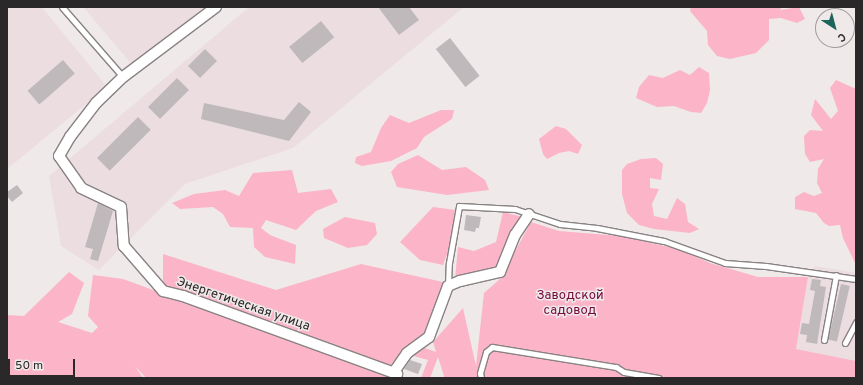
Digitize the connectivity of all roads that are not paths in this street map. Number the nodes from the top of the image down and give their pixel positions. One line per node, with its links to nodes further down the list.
1 (62, 7): 3 (lane)
2 (216, 7): 3 (street, Энергетическая улица)
3 (123, 78): 11 (street, Энергетическая улица)
4 (529, 214): 5 (lane); 7 (street); 7 (lane)
5 (836, 275): 6 (lane); 9 (lane)
6 (856, 279)
7 (448, 286): 11 (street, Энергетическая улица)
8 (856, 322): 10 (lane)
9 (824, 340)
10 (844, 343)
11 (396, 376)
12 (481, 378): 13 (lane)
13 (658, 378)

